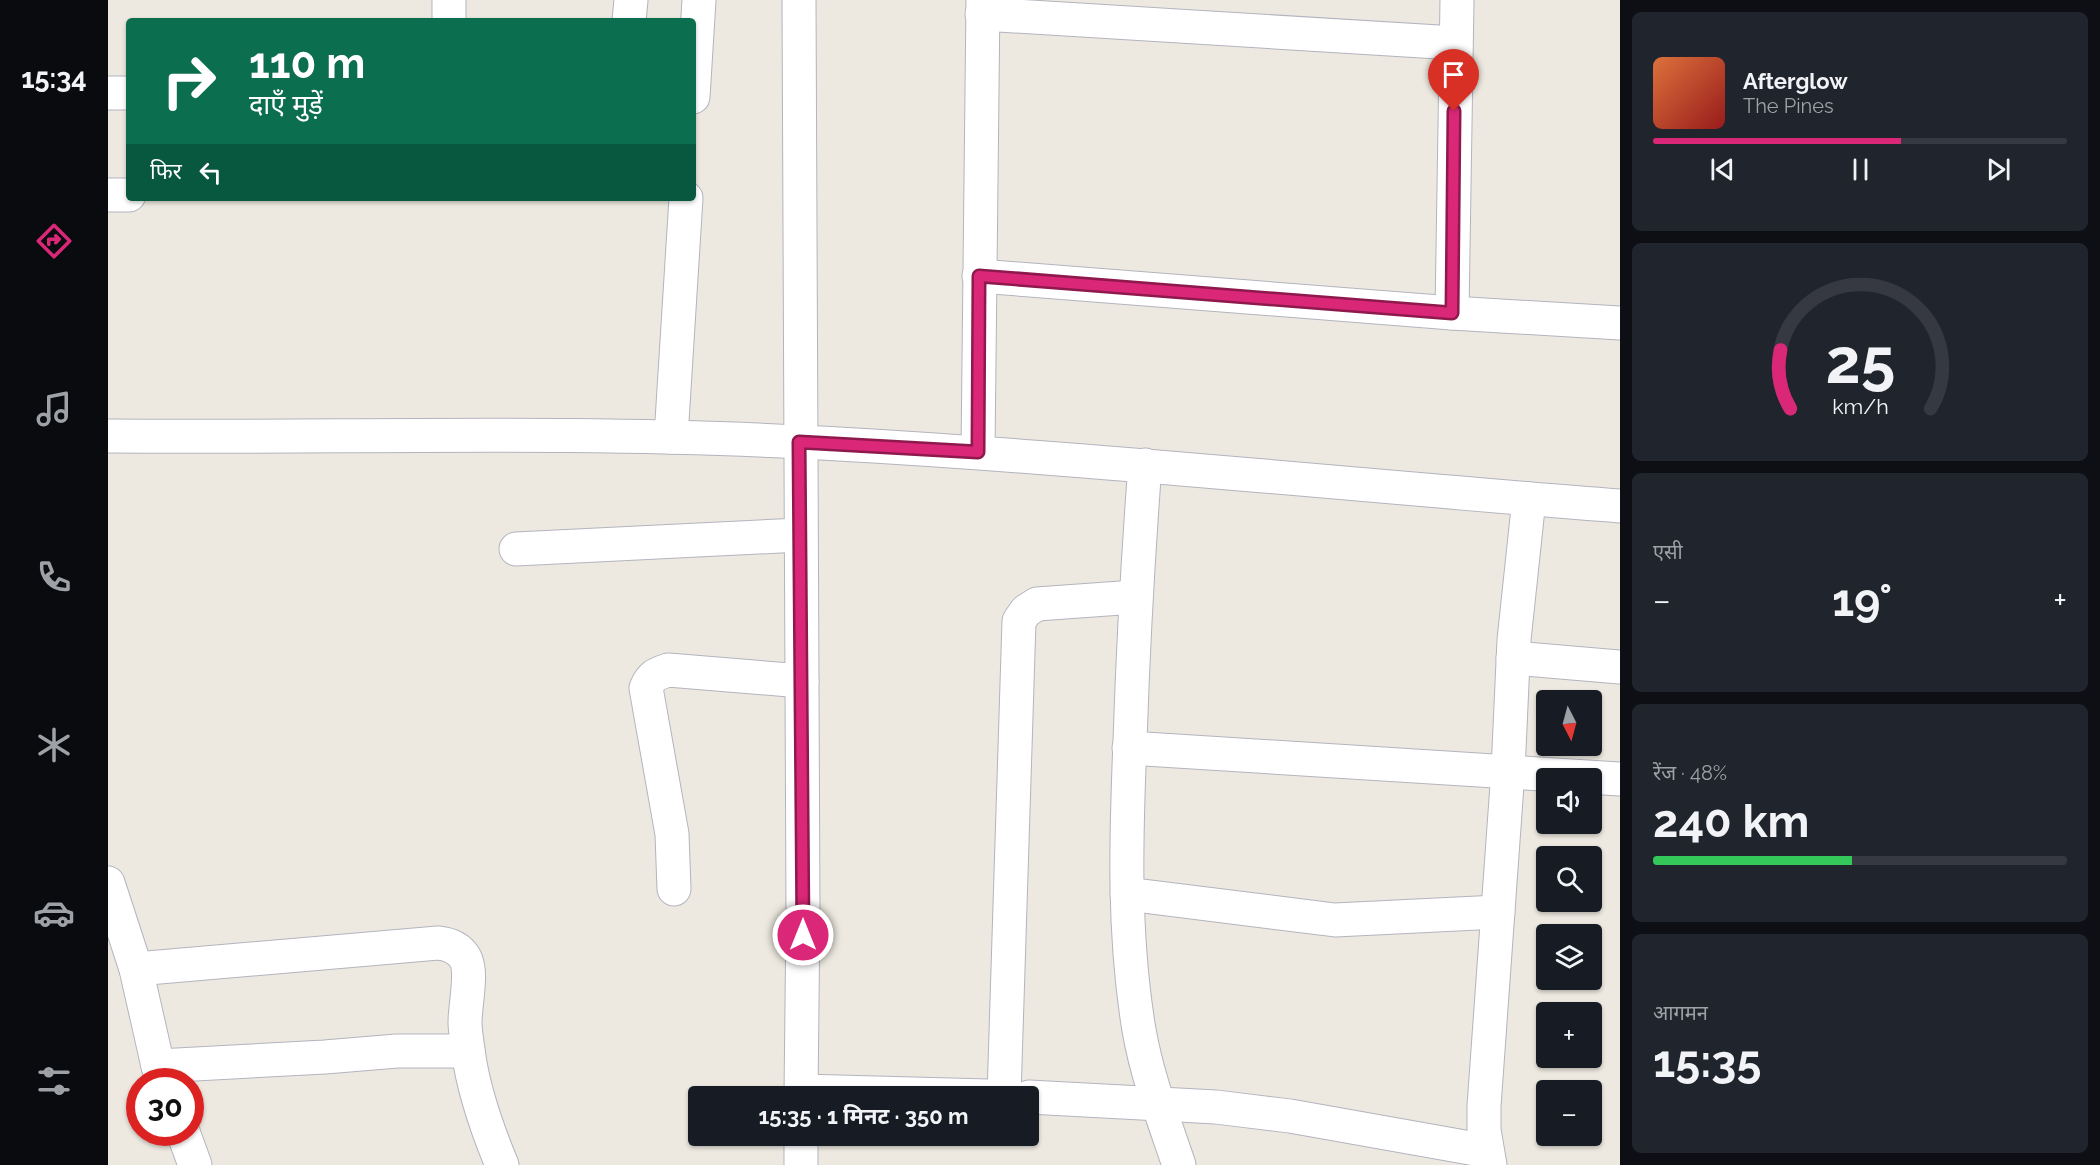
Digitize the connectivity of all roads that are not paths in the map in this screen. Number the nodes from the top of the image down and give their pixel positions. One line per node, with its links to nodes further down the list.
1 (449, 0): 7 (street)
2 (631, 0): 8 (street)
3 (699, 0): 10 (street)
4 (799, 0): 21 (street)
5 (1457, 0): 9 (street)
6 (982, 7): 9 (street); 16 (street)
7 (449, 18)
8 (629, 18)
9 (1455, 43): 17 (street)
10 (696, 48)
11 (108, 93): 12 (street)
12 (126, 93)
13 (108, 195): 14 (street)
14 (126, 195)
15 (686, 201): 20 (street)
16 (979, 276): 17 (street); 22 (street)
17 (1452, 313): 18 (street)
18 (1620, 323)
19 (108, 436): 20 (street)
20 (671, 436): 21 (street)
21 (799, 442): 22 (street); 26 (street)
22 (978, 452): 23 (street)
23 (1145, 465): 24 (street); 28 (street)
24 (1529, 499): 25 (street); 29 (street)
25 (1620, 506)
26 (800, 535): 27 (street); 31 (street)
27 (516, 549)
28 (1135, 597): 32 (street); 44 (street)
29 (1513, 658): 30 (street); 33 (street)
30 (1620, 667)
31 (802, 681): 36 (street); 43 (street)
32 (1129, 748): 33 (street); 37 (street)
33 (1508, 771): 34 (street); 38 (street)
34 (1620, 779)
35 (108, 883): 39 (street)
36 (674, 889)
37 (1127, 894): 38 (street); 46 (street)
38 (1498, 912): 49 (street)
39 (136, 969): 40 (street); 41 (street)
40 (468, 1051): 42 (street); 51 (street)
41 (160, 1068)
42 (204, 1070)
43 (801, 1086)
44 (1004, 1086)
45 (1039, 1097): 46 (street)
46 (1158, 1102): 49 (street); 53 (street)
47 (188, 1146): 50 (street)
48 (801, 1146): 52 (street)
49 (1488, 1158)
50 (195, 1165)
51 (502, 1165)
52 (801, 1165)
53 (1179, 1165)

